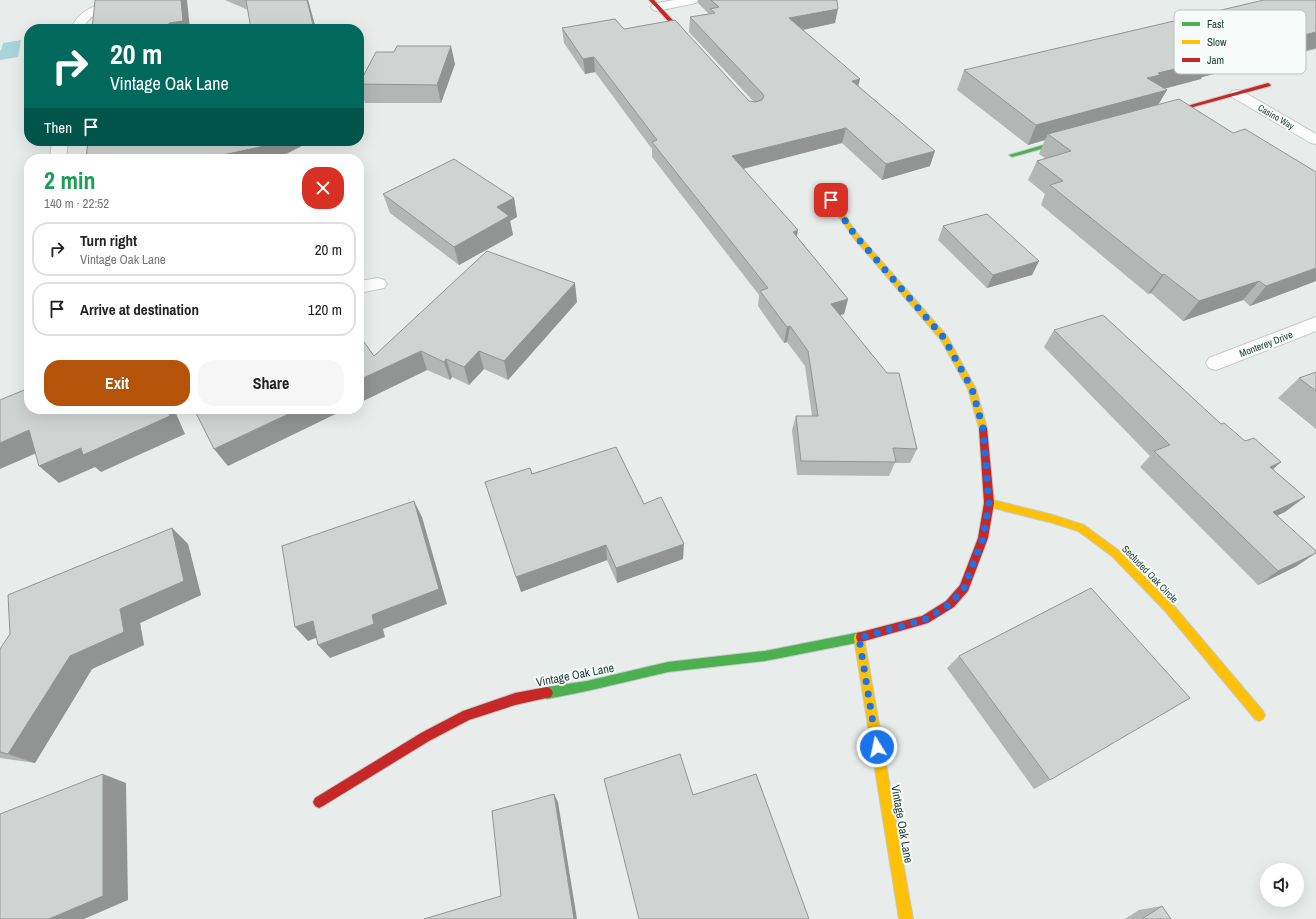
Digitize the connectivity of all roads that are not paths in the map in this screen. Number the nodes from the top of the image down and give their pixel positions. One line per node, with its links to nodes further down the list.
1 (145, 0): 4 (street)
2 (692, 0): 3 (street)
3 (654, 3): 5 (street)
4 (78, 24)
5 (696, 49)
6 (1268, 85): 7 (street, Casino Way)
7 (1237, 94): 8 (street, Casino Way); 10 (street, Casino Way)
8 (1154, 116)
9 (1080, 137): 11 (street)
10 (1316, 140)
11 (1012, 155)
12 (831, 200): 17 (street, Vintage Oak Lane)
13 (378, 284): 14 (street)
14 (364, 286)
15 (1316, 324): 16 (street, Monterey Drive)
16 (1216, 363)
17 (989, 503): 18 (street, Vintage Oak Lane); 19 (street, Secluded Oak Circle)
18 (859, 638): 20 (street, Vintage Oak Lane); 21 (street, Vintage Oak Lane)
19 (1259, 715)
20 (319, 802)
21 (906, 919)

